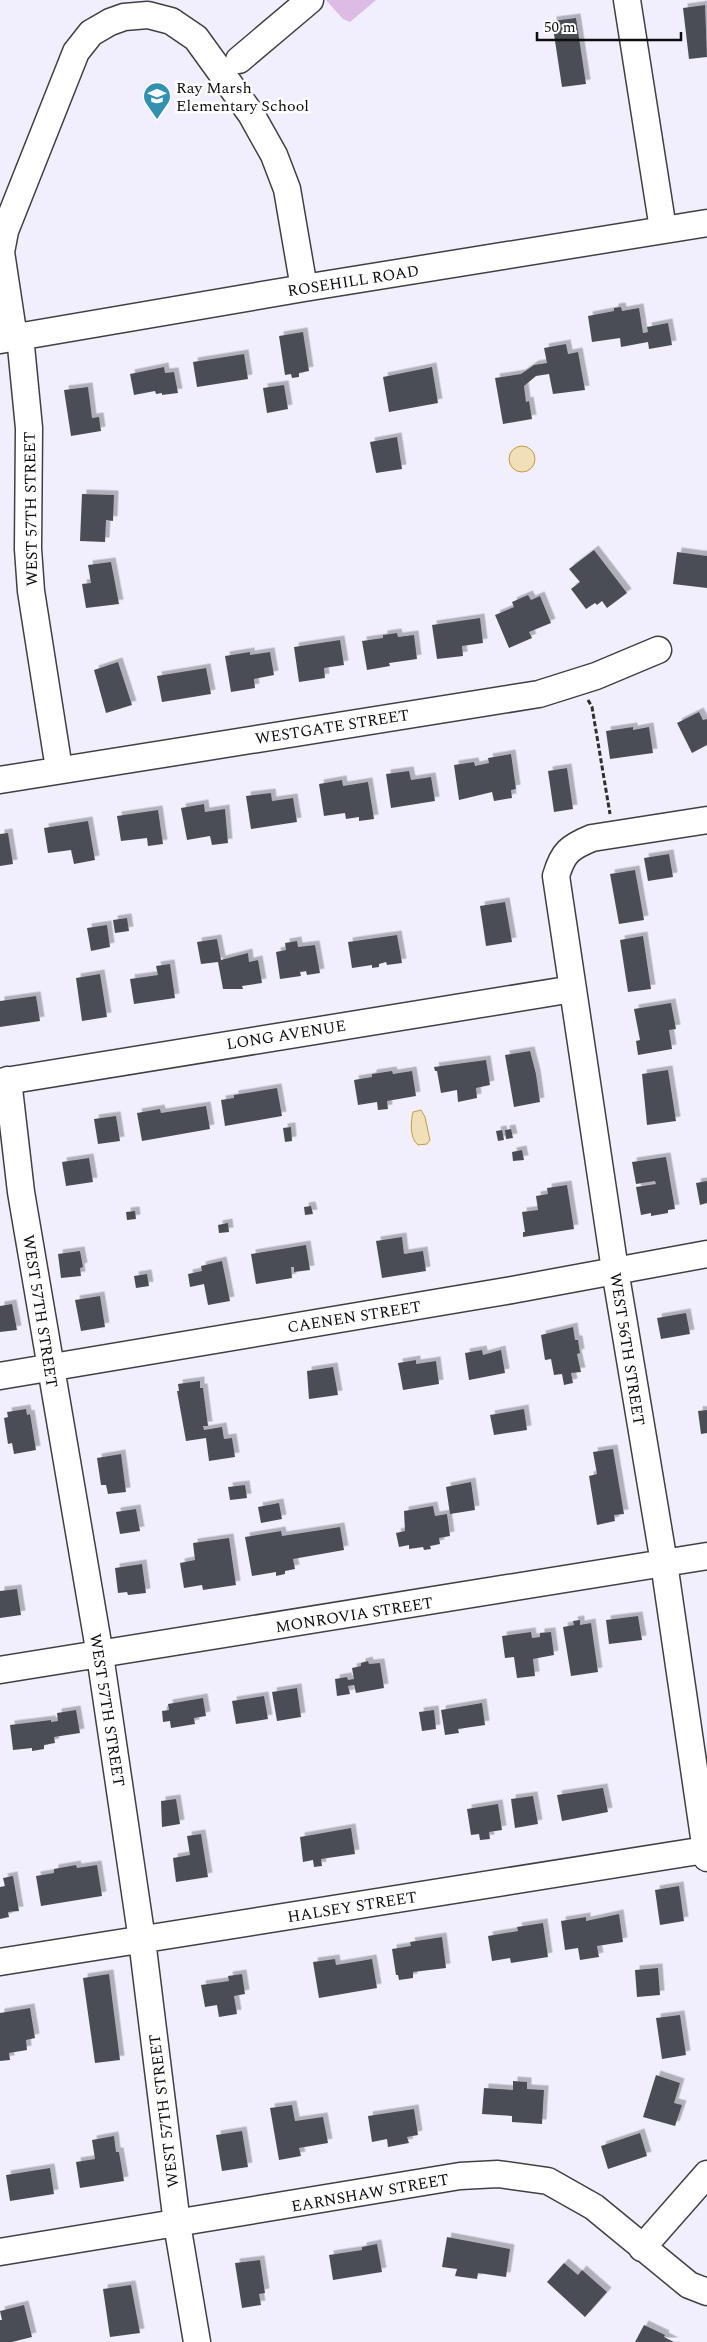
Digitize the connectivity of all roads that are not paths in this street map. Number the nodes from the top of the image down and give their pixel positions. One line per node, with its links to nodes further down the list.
1 (310, 0): 3 (street)
2 (627, 0): 5 (street)
3 (239, 60)
4 (707, 223): 5 (street, ROSEHILL ROAD)
5 (663, 229): 7 (street, ROSEHILL ROAD)
6 (1, 252): 7 (street); 8 (street, WEST 57TH STREET)
7 (304, 288): 8 (street, ROSEHILL ROAD)
8 (11, 338): 10 (street, WEST 57TH STREET)
9 (658, 650): 10 (street, WESTGATE STREET)
10 (59, 769): 11 (street, WESTGATE STREET)
11 (0, 780)
12 (707, 820): 13 (street, WEST 56TH STREET)
13 (573, 988): 14 (street, LONG AVENUE); 16 (street, WEST 56TH STREET)
14 (4, 1081): 17 (street, WEST 57TH STREET)
15 (707, 1254): 16 (street, CAENEN STREET)
16 (615, 1270): 17 (street, CAENEN STREET); 20 (street, WEST 56TH STREET)
17 (50, 1368): 18 (street, CAENEN STREET); 21 (street, WEST 57TH STREET)
18 (0, 1376)
19 (707, 1556): 20 (street, MONROVIA STREET)
20 (664, 1563): 21 (street, MONROVIA STREET); 23 (street, WEST 56TH STREET)
21 (100, 1655): 22 (street, MONROVIA STREET); 24 (street, WEST 57TH STREET)
22 (0, 1670)
23 (706, 1854): 24 (street, HALSEY STREET)
24 (142, 1940): 25 (street, HALSEY STREET); 27 (street, WEST 57TH STREET)
25 (0, 1962)
26 (707, 2174): 28 (street)
27 (177, 2224): 28 (street, EARNSHAW STREET); 29 (street, EARNSHAW STREET); 31 (street, WEST 57TH STREET)
28 (642, 2248): 30 (street, EARNSHAW STREET)
29 (0, 2252)
30 (707, 2292)
31 (197, 2342)

